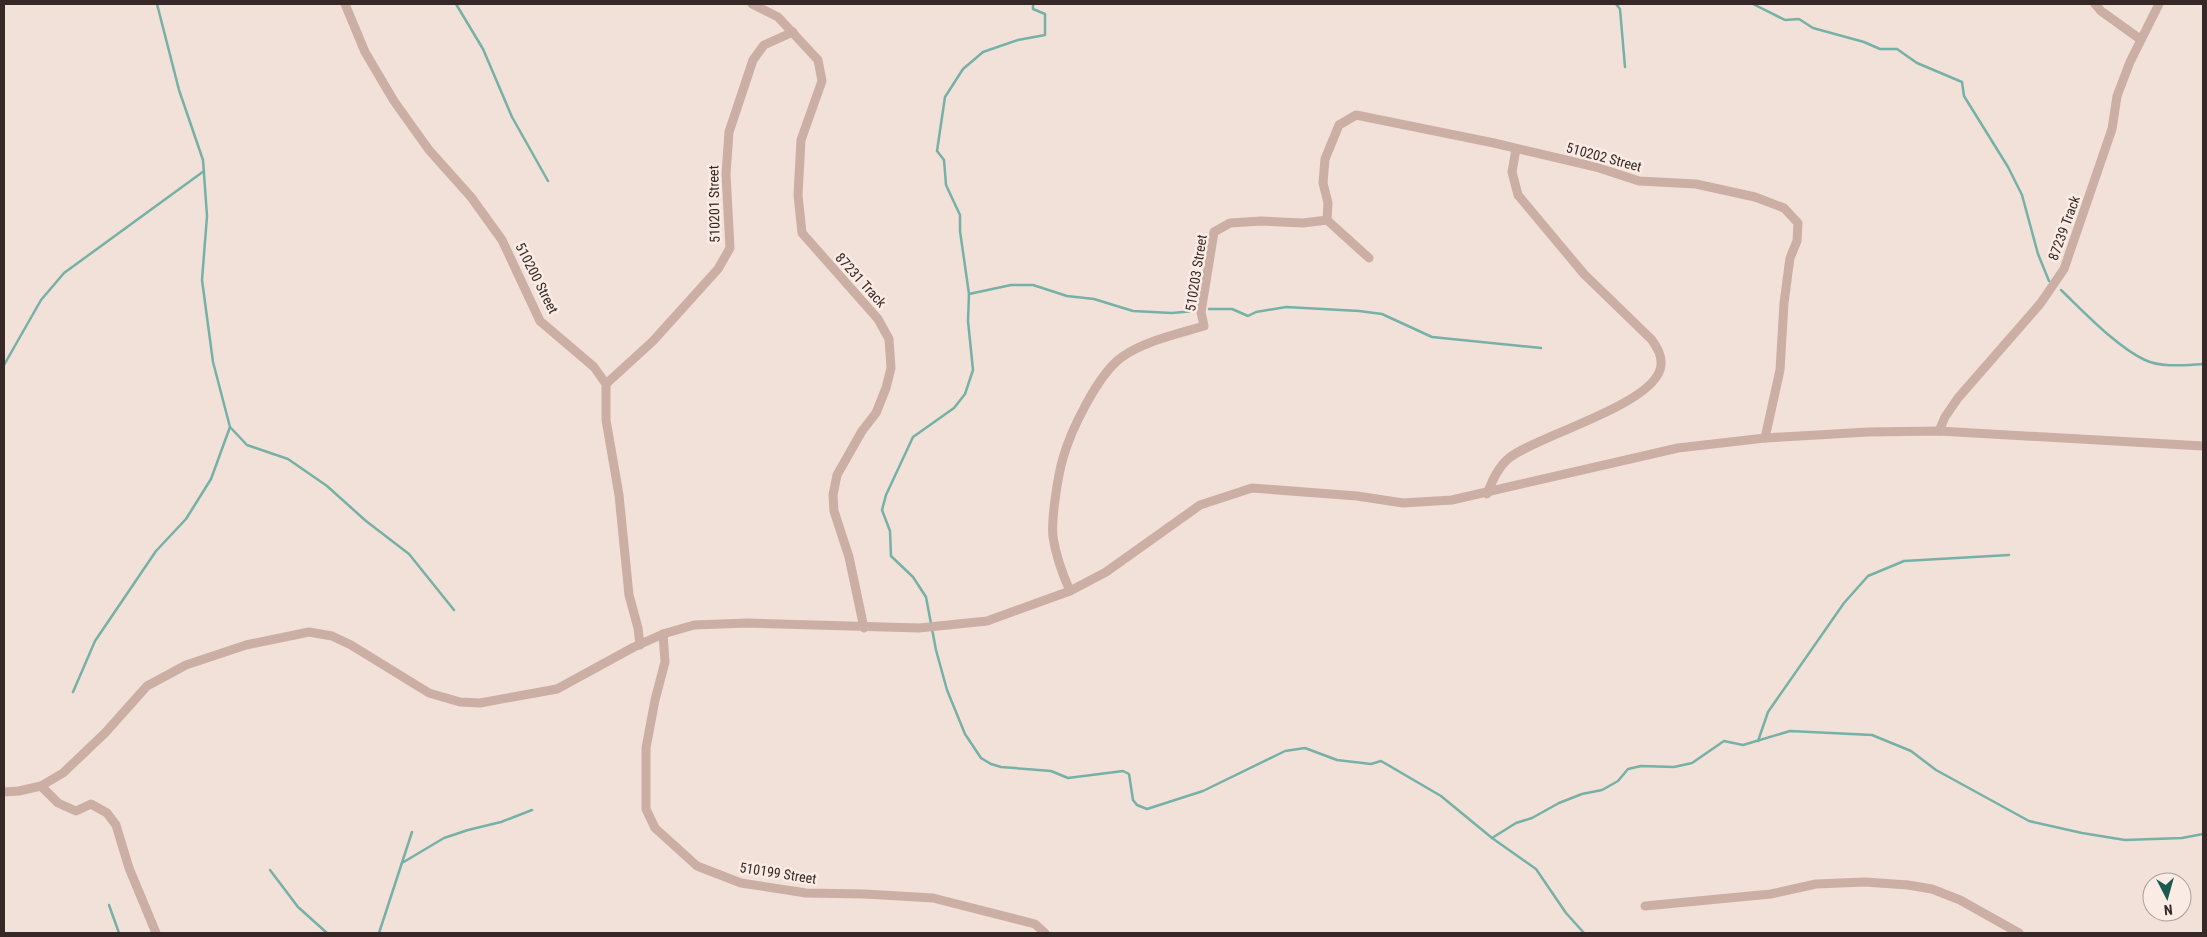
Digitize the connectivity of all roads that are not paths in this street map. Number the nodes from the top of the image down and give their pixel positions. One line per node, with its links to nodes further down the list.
1 (345, 4): 10 (street, 510200 Street)
2 (752, 4): 5 (street, 87231 Track)
3 (2095, 4): 6 (street)
4 (2159, 4): 6 (street, 87239 Track)
5 (793, 32): 10 (street, 510201 Street); 16 (street, 87231 Track)
6 (2140, 39): 11 (street, 87239 Track)
7 (1516, 149): 8 (street, 510202 Street); 12 (street, 510202 Street); 14 (street)
8 (1327, 220): 9 (street); 15 (street, 510203 Street)
9 (1368, 258)
10 (606, 384): 18 (street)
11 (1939, 431): 12 (street); 13 (street)
12 (1765, 438): 14 (street)
13 (2203, 446)
14 (1487, 494): 15 (street)
15 (1070, 591): 16 (street)
16 (864, 628): 17 (street)
17 (663, 634): 18 (street); 23 (street, 510199 Street)
18 (640, 645): 19 (street)
19 (41, 786): 20 (street); 22 (street)
20 (4, 792)
21 (1645, 906): 24 (street)
22 (156, 933)
23 (1046, 933)
24 (2019, 933)

